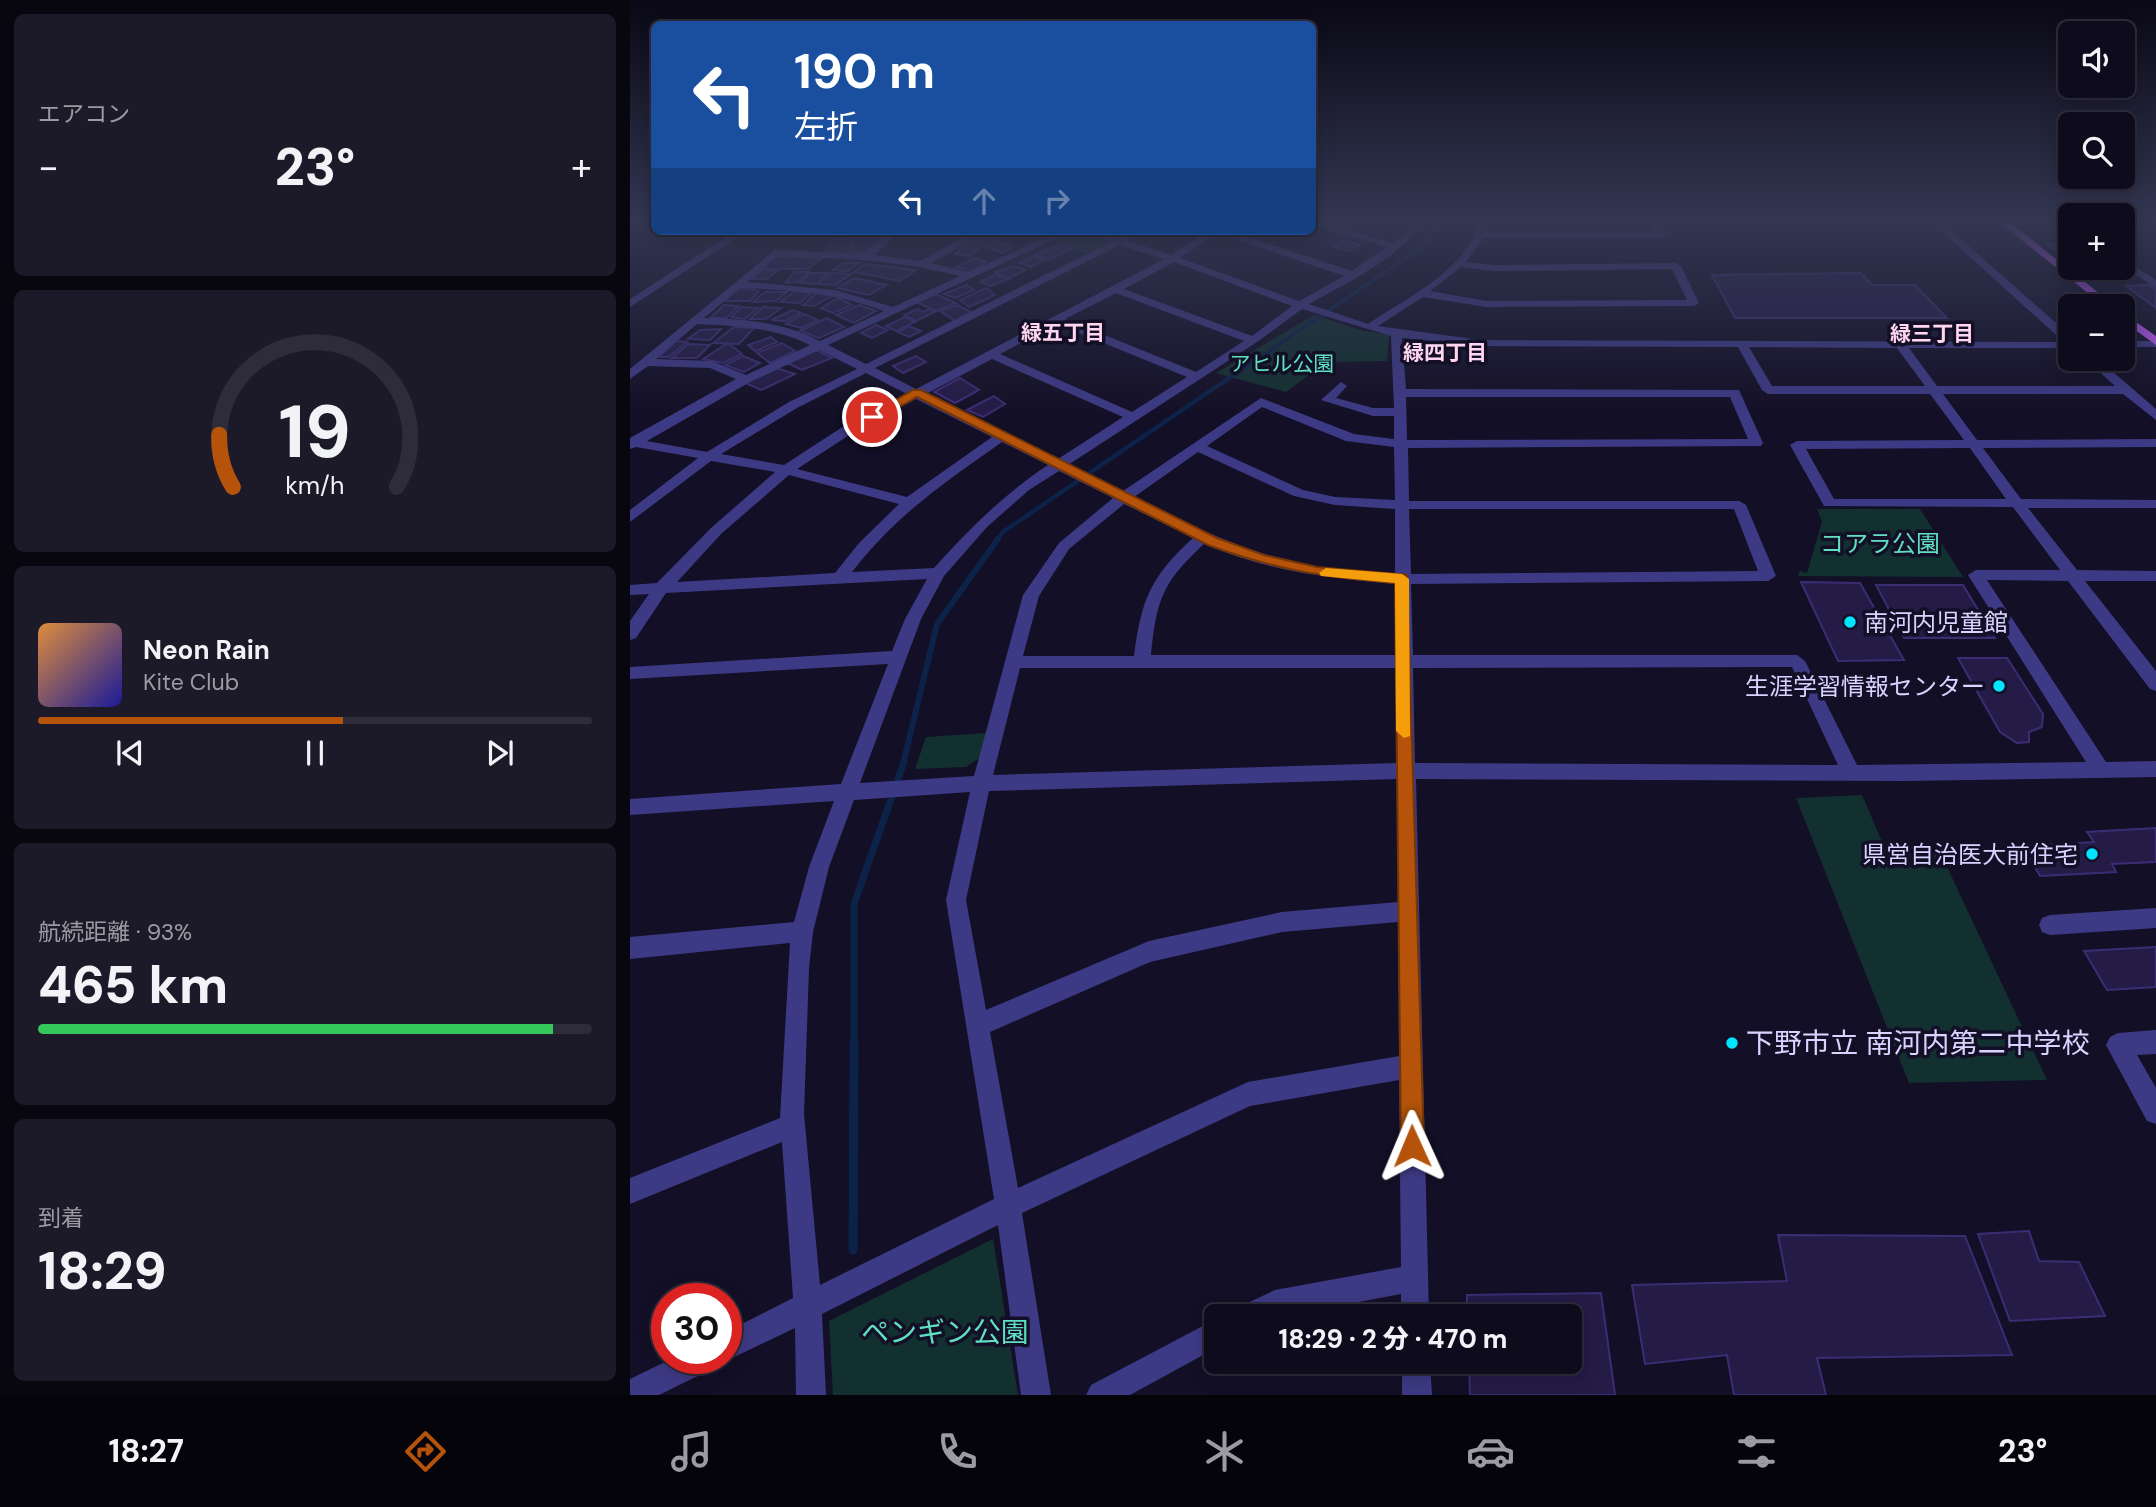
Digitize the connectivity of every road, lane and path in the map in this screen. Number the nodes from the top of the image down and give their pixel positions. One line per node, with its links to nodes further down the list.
1 (659, 285): 15 (street)
2 (739, 285): 18 (street)
3 (742, 285): 16 (street)
4 (950, 285): 16 (street)
5 (1036, 285): 32 (street)
6 (1122, 285): 12 (street)
7 (1247, 285): 14 (street)
8 (1335, 285): 14 (street)
9 (1431, 285): 13 (street)
10 (1685, 285): 13 (street)
11 (2006, 285): 22 (street)
12 (1115, 289): 17 (street); 23 (street)
13 (1421, 293): 20 (street)
14 (1302, 303): 20 (street); 23 (street)
15 (630, 304)
16 (894, 311): 29 (street)
17 (1057, 320): 30 (street); 35 (street)
18 (697, 321): 29 (street); 31 (street)
19 (2135, 326): 26 (main road)
20 (1370, 327): 21 (street)
21 (1396, 332): 24 (street); 41 (street)
22 (2058, 332)
23 (1253, 340): 35 (street)
24 (1741, 343): 27 (street); 38 (street)
25 (2058, 343): 27 (street)
26 (2156, 343): 28 (street)
27 (1900, 344): 38 (street)
28 (2135, 344)
29 (820, 345): 32 (street); 36 (street)
30 (991, 354): 40 (street); 44 (street)
31 (647, 362): 34 (street); 36 (street)
32 (867, 368): 40 (street); 51 (street)
33 (2105, 371): 39 (street)
34 (630, 375)
35 (1196, 376): 44 (street)
36 (746, 379): 46 (street)
37 (1341, 386): 42 (street)
38 (1934, 390): 39 (street); 50 (street)
39 (2127, 390): 43 (street)
40 (917, 393): 45 (street); 53 (street)
41 (1400, 393): 42 (street); 48 (street)
42 (1400, 412): 48 (street)
43 (2156, 416)
44 (1133, 417): 52 (street)
45 (1003, 435): 52 (street); 55 (street)
46 (631, 443): 51 (street)
47 (2156, 443): 50 (street)
48 (1400, 444): 49 (street); 58 (street)
49 (1197, 446): 54 (street); 58 (street)
50 (1976, 446): 56 (street); 56 (street)
51 (709, 456): 53 (street); 59 (street)
52 (1059, 464): 54 (street); 61 (street)
53 (786, 470): 55 (street); 66 (street)
54 (1124, 497): 60 (street); 72 (street)
55 (909, 502): 64 (street)
56 (2017, 503): 57 (street); 62 (street)
57 (2156, 504)
58 (1401, 505): 65 (street); 65 (street)
59 (630, 517)
60 (1203, 537): 65 (street); 73 (street)
61 (938, 573): 64 (street); 69 (street)
62 (2076, 576): 63 (street); 70 (street); 77 (street)
63 (2156, 576)
64 (839, 579): 66 (street)
65 (1402, 579): 71 (street)
66 (661, 589): 67 (street); 68 (street)
67 (630, 590)
68 (630, 634)
69 (898, 657): 74 (street); 81 (street)
70 (2147, 660): 75 (street)
71 (1403, 661): 73 (street); 78 (street); 79 (street)
72 (1012, 662): 73 (street); 80 (street)
73 (1142, 662)
74 (630, 673)
75 (2156, 684)
76 (2156, 769): 77 (street)
77 (2101, 770): 79 (street)
78 (1404, 771): 79 (street); 80 (street); 83 (street)
79 (1851, 772)
80 (981, 783): 81 (street); 88 (street)
81 (857, 791): 82 (street); 86 (street)
82 (630, 807)
83 (1407, 911): 88 (street); 90 (street)
84 (2156, 918): 85 (street)
85 (2050, 925)
86 (802, 932): 87 (street); 92 (street)
87 (630, 948)
88 (977, 1026): 94 (street)
89 (2156, 1042): 91 (street)
90 (1410, 1066): 94 (street); 95 (street)
91 (2156, 1112)
92 (793, 1125): 93 (street); 98 (street)
93 (630, 1191)
94 (1008, 1206): 98 (street); 105 (street)
95 (1415, 1278): 96 (street); 97 (street)
96 (1275, 1304)
97 (1415, 1304)
98 (808, 1307): 99 (street); 104 (street)
99 (742, 1339)
100 (1204, 1339): 106 (street)
101 (671, 1374): 103 (street)
102 (1416, 1374): 107 (street)
103 (630, 1394)
104 (811, 1395)
105 (1036, 1395)
106 (1101, 1395)
107 (1417, 1395)

